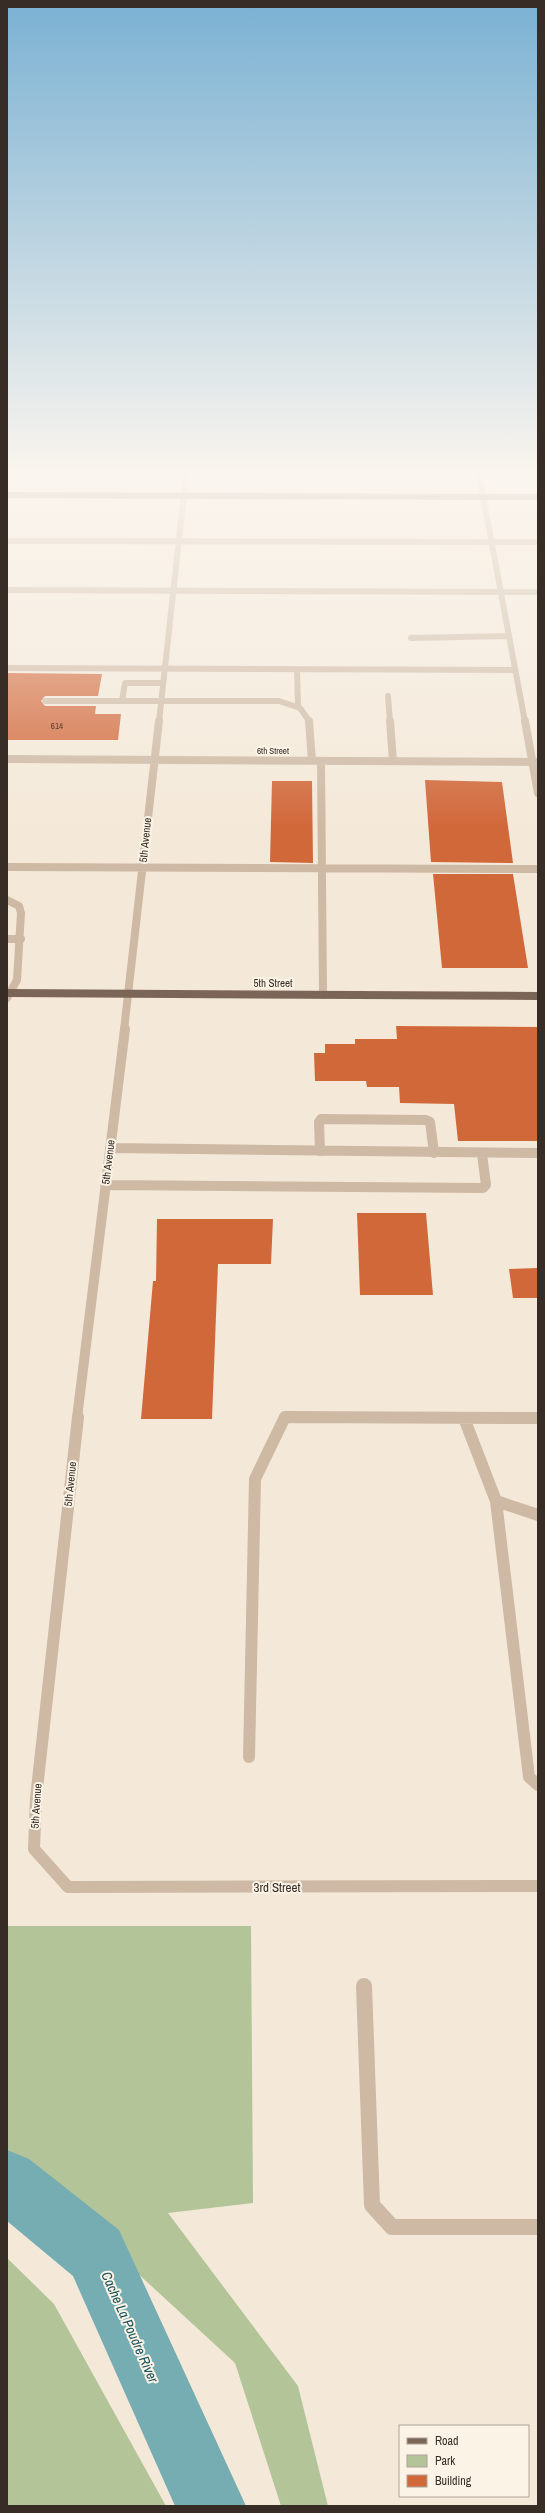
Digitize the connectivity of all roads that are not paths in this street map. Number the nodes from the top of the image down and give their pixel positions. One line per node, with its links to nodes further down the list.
1 (173, 592): 6 (street, 5th Avenue)
2 (500, 592): 3 (street)
3 (508, 636): 4 (street); 8 (street)
4 (411, 638)
5 (7, 668): 6 (street)
6 (164, 669): 7 (street); 9 (street, 5th Avenue)
7 (297, 670): 8 (street); 14 (street)
8 (514, 670): 20 (street)
9 (163, 683): 12 (street); 13 (street, 5th Avenue)
10 (388, 696): 19 (street)
11 (45, 701): 12 (street)
12 (122, 701): 13 (street)
13 (160, 701): 14 (street); 16 (street, 5th Avenue)
14 (298, 705): 17 (street)
15 (7, 759): 16 (street, 6th Street)
16 (154, 760): 17 (street, 6th Street); 23 (street, 5th Avenue)
17 (312, 760): 18 (street, 6th Street)
18 (321, 761): 19 (street, 6th Street); 24 (street)
19 (393, 761): 20 (street, 6th Street)
20 (535, 762): 21 (street)
21 (538, 793)
22 (7, 867): 23 (street)
23 (141, 868): 24 (street); 29 (street, 5th Avenue)
24 (322, 868): 25 (street); 31 (street)
25 (538, 869)
26 (7, 900): 28 (street)
27 (7, 939): 28 (street)
28 (21, 939): 30 (street)
29 (129, 994): 30 (main road, 5th Street); 31 (main road, 5th Street); 33 (street, 5th Avenue)
30 (8, 995)
31 (323, 995): 32 (main road, 5th Street)
32 (538, 996)
33 (110, 1148): 34 (street); 38 (street, 5th Avenue)
34 (320, 1152): 35 (street); 35 (street)
35 (434, 1153): 37 (street)
36 (538, 1153): 37 (street)
37 (482, 1154): 38 (street)
38 (105, 1185): 45 (street, 5th Avenue)
39 (464, 1418): 40 (street); 41 (street); 43 (street)
40 (538, 1418)
41 (496, 1501): 42 (street); 44 (street)
42 (538, 1515)
43 (249, 1757)
44 (538, 1785)
45 (34, 1849): 46 (street, 3rd Street)
46 (538, 1886)
47 (364, 1986): 48 (street)
48 (538, 2227)

